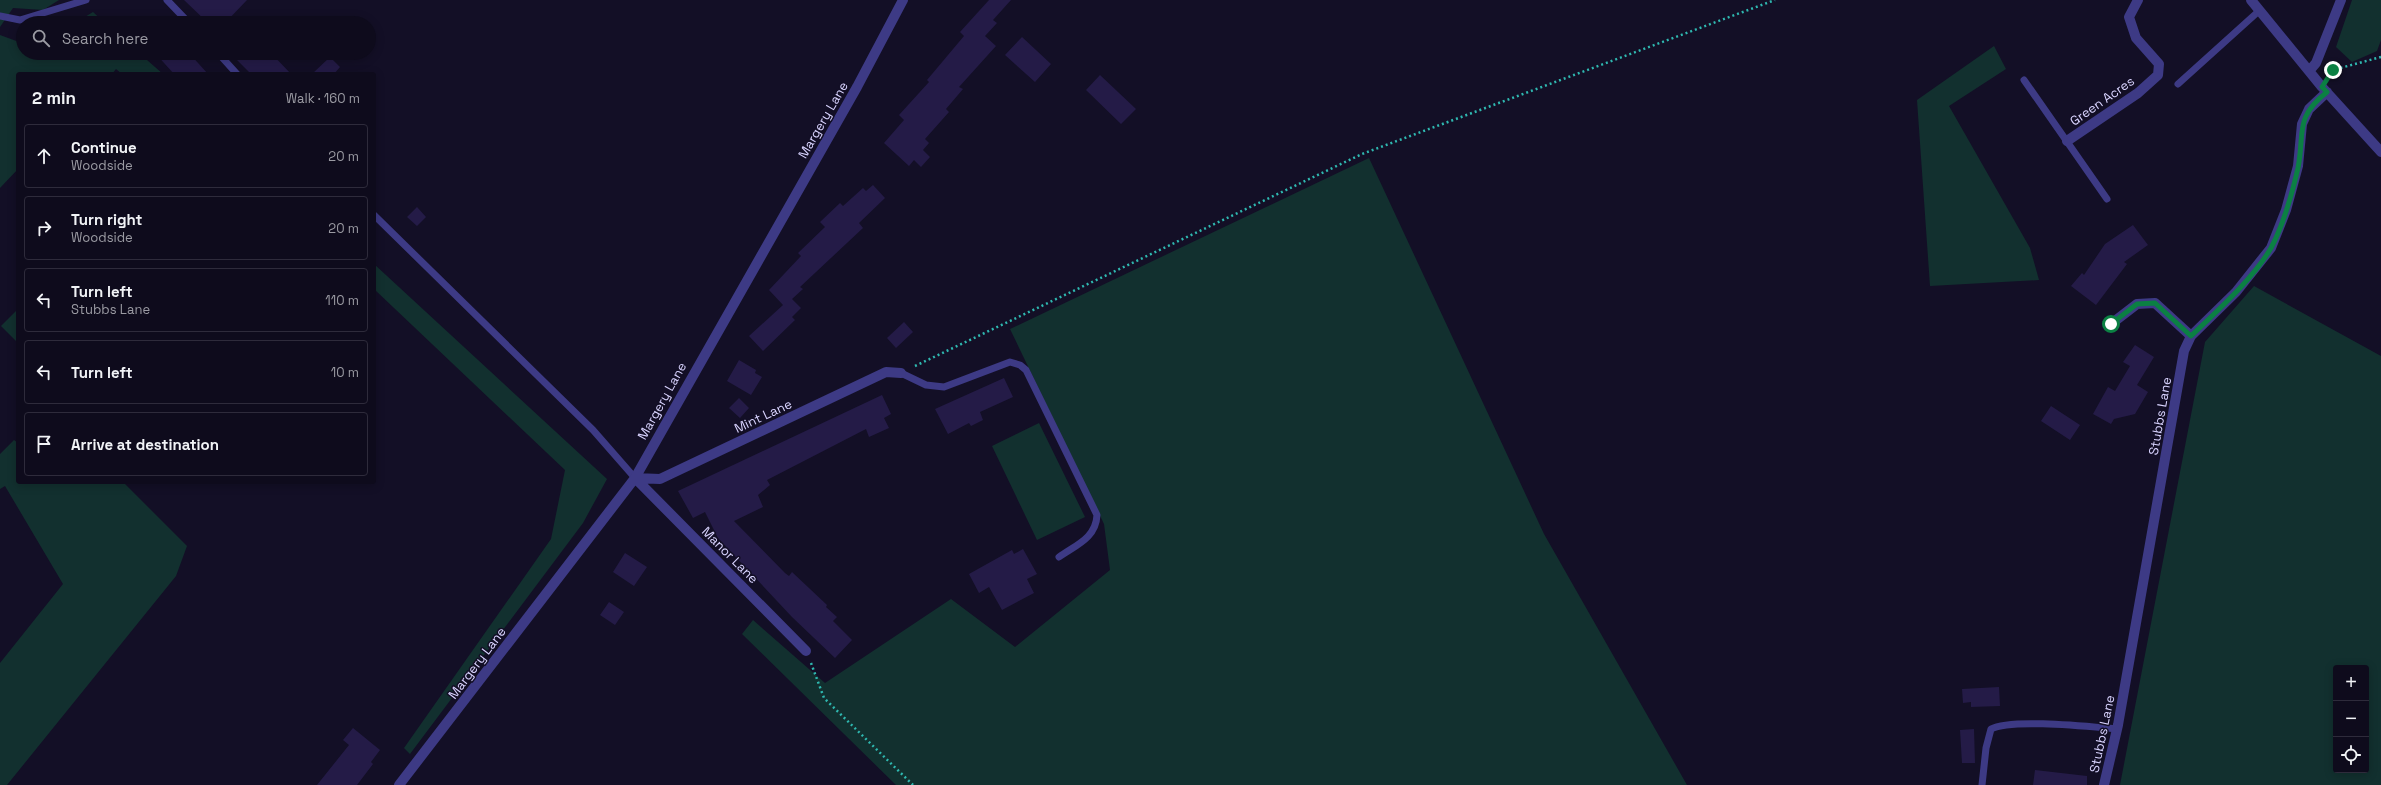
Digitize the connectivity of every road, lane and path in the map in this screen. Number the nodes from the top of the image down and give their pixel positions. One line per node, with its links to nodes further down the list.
1 (86, 0): 10 (lane)
2 (167, 0): 11 (lane)
3 (903, 0): 27 (street, Margery Lane)
4 (1775, 0): 26 (path)
5 (2138, 0): 20 (street, Green Acres)
6 (2252, 0): 8 (street)
7 (2341, 0): 15 (street)
8 (2260, 10): 15 (street); 18 (lane)
9 (0, 16): 12 (lane)
10 (33, 16)
11 (182, 16)
12 (16, 19)
13 (2381, 57): 19 (path)
14 (224, 60): 16 (lane)
15 (2310, 70): 19 (street)
16 (235, 72)
17 (2024, 80): 20 (lane)
18 (2178, 84)
19 (2325, 89): 21 (street); 25 (street, Stubbs Lane)
20 (2067, 142): 22 (lane)
21 (2381, 152)
22 (2107, 199)
23 (376, 217): 27 (lane)
24 (2111, 324): 25 (street)
25 (2191, 336): 30 (street, Stubbs Lane)
26 (901, 373): 27 (street, Mint Lane); 28 (lane)
27 (635, 478): 29 (street, Manor Lane); 31 (street, Margery Lane)
28 (1059, 556)
29 (806, 651): 32 (path)
30 (2117, 729): 33 (lane); 34 (street, Stubbs Lane)
31 (400, 785)
32 (913, 785)
33 (1982, 785)
34 (2104, 785)

